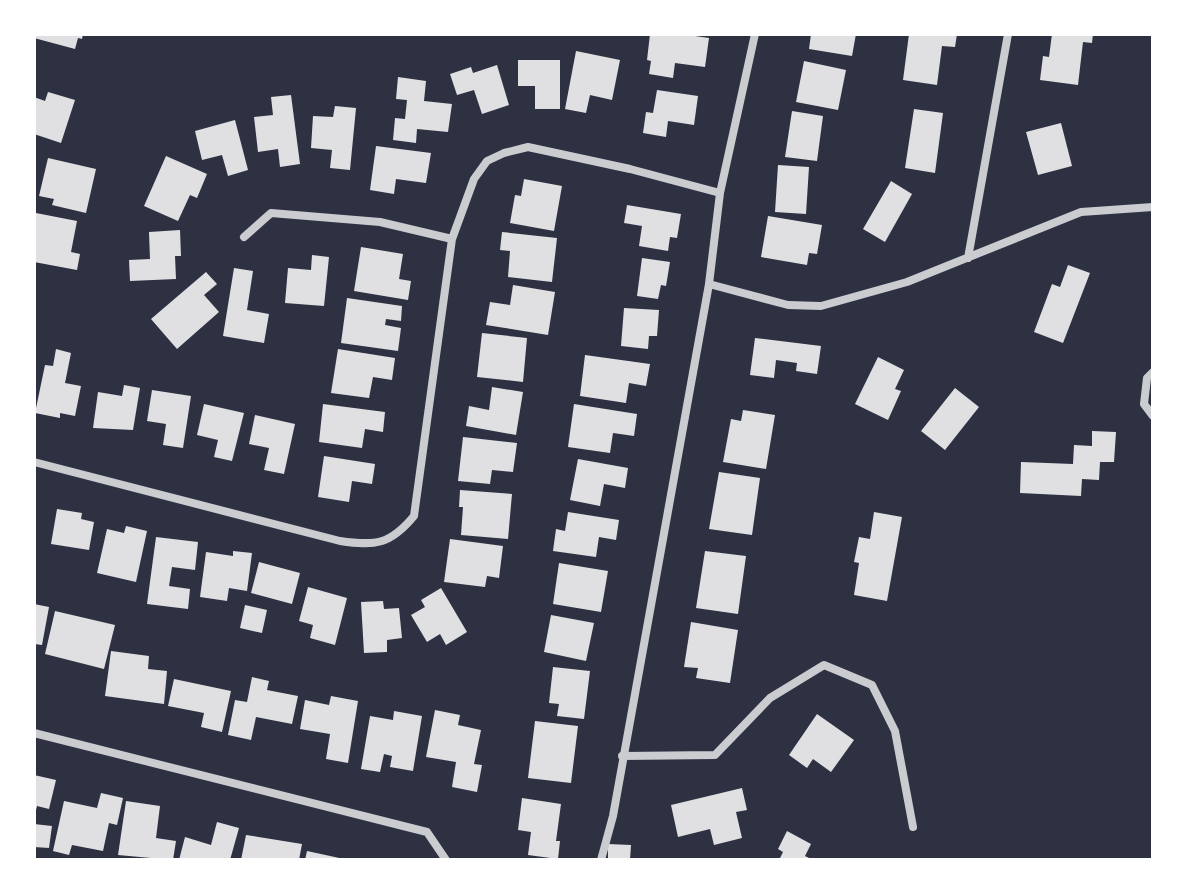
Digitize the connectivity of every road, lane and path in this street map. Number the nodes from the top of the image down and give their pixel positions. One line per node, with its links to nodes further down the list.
1 (755, 34): 3 (street)
2 (1008, 34): 7 (street)
3 (720, 193): 6 (street); 8 (street)
4 (1153, 207): 7 (street)
5 (244, 237): 6 (street)
6 (452, 239): 11 (street)
7 (968, 258): 8 (street)
8 (709, 284): 13 (street)
9 (1153, 372): 10 (street)
10 (1153, 416)
11 (34, 462)
12 (34, 733): 15 (street)
13 (622, 756): 14 (street); 16 (street)
14 (913, 827)
15 (446, 860)
16 (601, 860)

